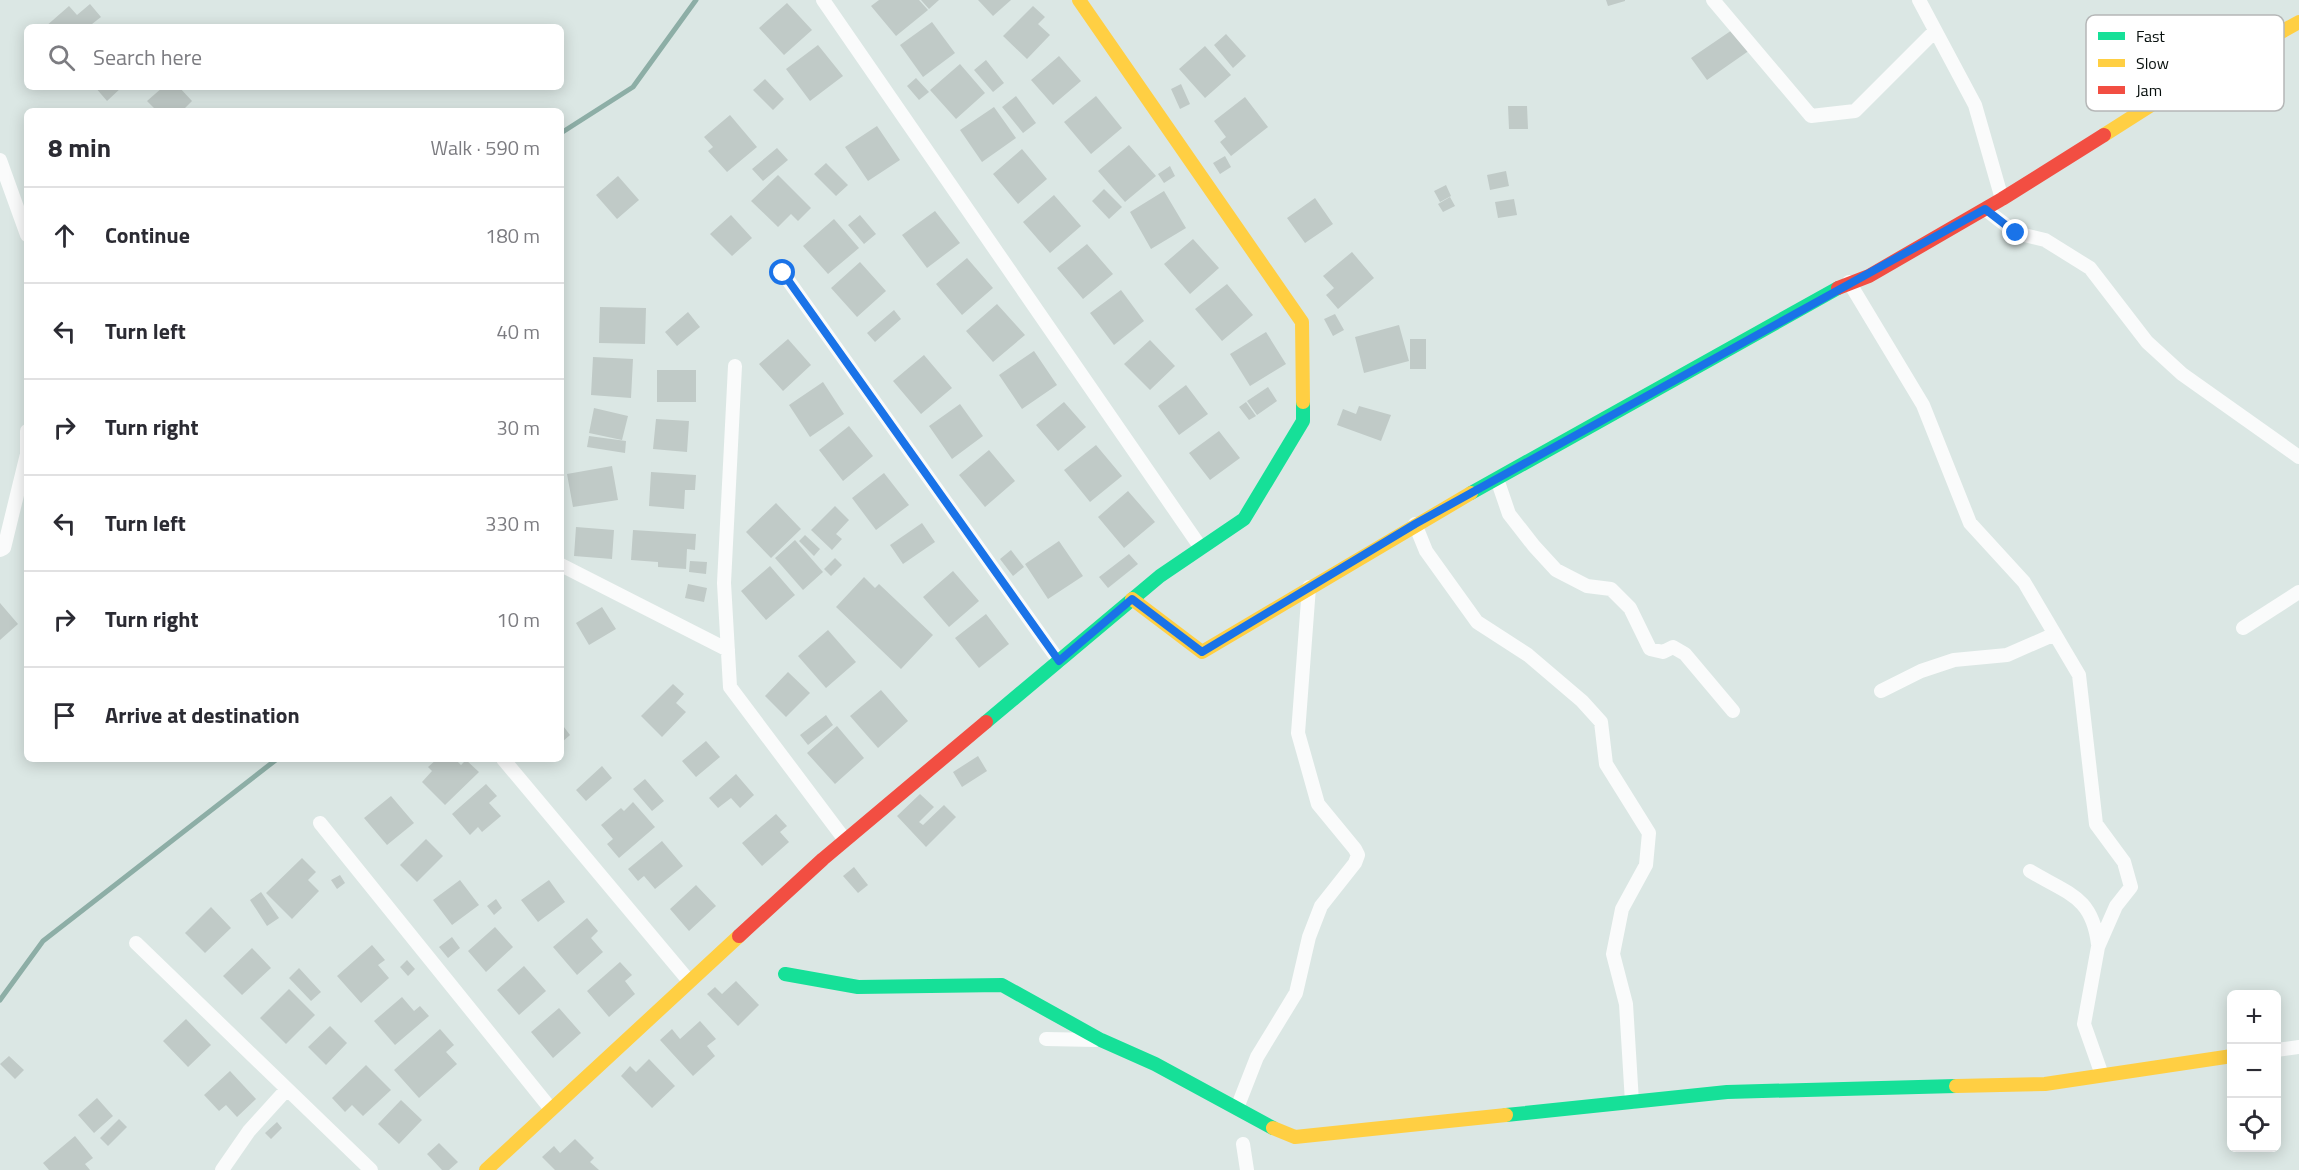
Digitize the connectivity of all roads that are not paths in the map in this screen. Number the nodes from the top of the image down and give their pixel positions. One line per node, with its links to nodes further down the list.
1 (822, 0): 20 (street)
2 (1079, 0): 20 (street)
3 (1713, 0): 7 (street)
4 (1918, 0): 7 (street)
5 (2299, 22): 6 (street)
6 (2284, 30)
7 (1935, 31): 10 (street)
8 (2142, 111): 10 (street)
9 (0, 160): 12 (street)
10 (2002, 199): 11 (street)
11 (1985, 209): 14 (street); 16 (street)
12 (24, 227)
13 (783, 273): 29 (street)
14 (1850, 282): 18 (street); 27 (street)
15 (735, 366): 28 (street)
16 (2299, 457)
17 (24, 466): 21 (street)
18 (1497, 479): 19 (street); 31 (street)
19 (1415, 524): 23 (street); 47 (street)
20 (1201, 549): 25 (street)
21 (0, 550)
22 (564, 567): 28 (street)
23 (1309, 587): 25 (street); 49 (street)
24 (2299, 592): 26 (street)
25 (1132, 599): 29 (street)
26 (2243, 628)
27 (2055, 634): 30 (street); 37 (street)
28 (728, 650): 34 (street)
29 (1059, 661): 34 (street)
30 (1881, 691)
31 (1733, 711)
32 (506, 762): 39 (street)
33 (320, 823): 48 (street)
34 (845, 840): 39 (street)
35 (2030, 871): 37 (street)
36 (136, 943): 46 (street)
37 (2098, 946): 45 (street)
38 (785, 974): 41 (street)
39 (689, 981): 48 (street)
40 (1046, 1039): 41 (street)
41 (1101, 1040): 49 (street)
42 (2299, 1047): 43 (street)
43 (2281, 1049)
44 (2227, 1057): 45 (street)
45 (2102, 1075): 47 (street)
46 (288, 1089): 51 (street); 52 (street)
47 (1632, 1102): 49 (street)
48 (550, 1108): 53 (street)
49 (1237, 1108)
50 (1243, 1144): 54 (street)
51 (222, 1170)
52 (370, 1170)
53 (486, 1170)
54 (1247, 1170)

